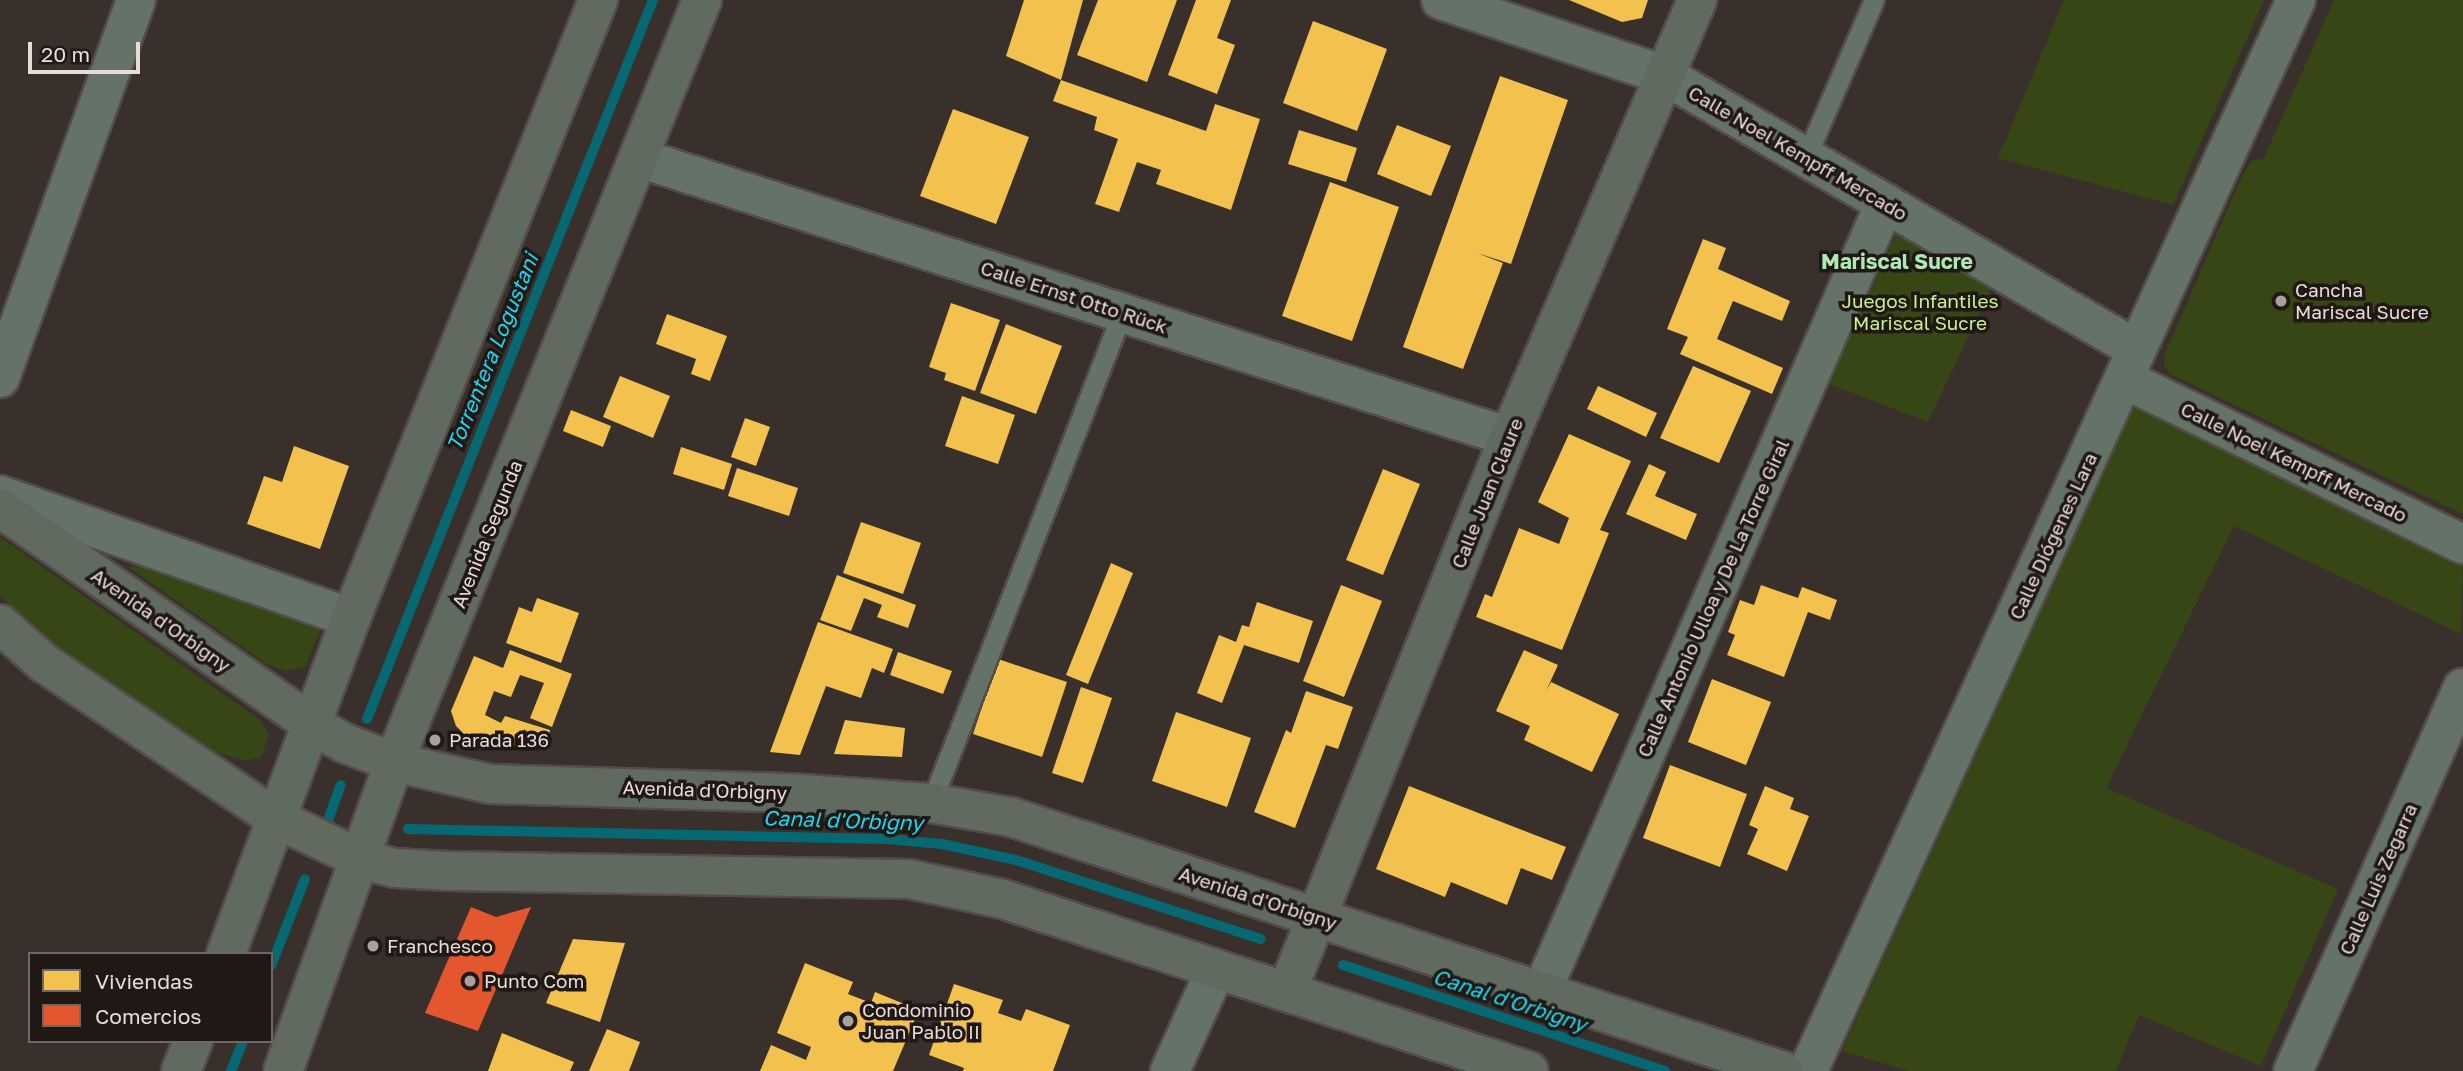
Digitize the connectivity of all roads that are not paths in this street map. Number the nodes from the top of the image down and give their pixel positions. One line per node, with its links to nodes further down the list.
1 (136, 0): 14 (street)
2 (598, 0): 19 (main road)
3 (702, 0): 10 (main road, Avenida Segunda)
4 (1441, 0): 8 (street, Calle Noel Kempff Mercado)
5 (1697, 0): 8 (main road, Calle Juan Claure)
6 (1874, 0): 9 (lane)
7 (2296, 0): 13 (street, Calle Diógenes Lara)
8 (1664, 75): 9 (street, Calle Noel Kempff Mercado); 15 (main road, Calle Juan Claure)
9 (1806, 157): 11 (street, Calle Noel Kempff Mercado)
10 (639, 158): 12 (street, Calle Ernst Otto Rück); 23 (main road, Avenida Segunda)
11 (1885, 203): 13 (street, Calle Noel Kempff Mercado); 31 (street, Calle Antonio Ulloa y De La Torre Giral)
12 (1122, 313): 15 (street, Calle Ernst Otto Rück); 24 (lane)
13 (2130, 364): 18 (street, Calle Noel Kempff Mercado); 38 (street, Calle Diógenes Lara)
14 (0, 379)
15 (1509, 437): 27 (main road, Calle Juan Claure)
16 (0, 495): 19 (street)
17 (0, 508): 22 (main road, Avenida d'Orbigny)
18 (2463, 544)
19 (351, 618): 22 (main road)
20 (0, 624): 25 (main road)
21 (2463, 688): 39 (street, Calle Luis Zegarra)
22 (313, 725): 23 (main road, Avenida d'Orbigny); 25 (main road)
23 (394, 762): 24 (main road, Avenida d'Orbigny); 26 (main road, Avenida Segunda)
24 (931, 803): 27 (main road, Avenida d'Orbigny)
25 (277, 819): 26 (main road); 28 (main road)
26 (361, 859): 29 (main road); 34 (main road, Avenida Segunda)
27 (1317, 917): 30 (main road, Calle Juan Claure); 31 (main road, Avenida d'Orbigny)
28 (227, 952)
29 (1216, 969): 30 (main road); 35 (street)
30 (1287, 991): 36 (main road)
31 (1541, 993): 37 (main road, Avenida d'Orbigny)
32 (192, 1043): 33 (main road)
33 (181, 1071)
34 (283, 1071)
35 (1170, 1071)
36 (1529, 1071)
37 (1783, 1071)
38 (1808, 1071)
39 (2293, 1071)

